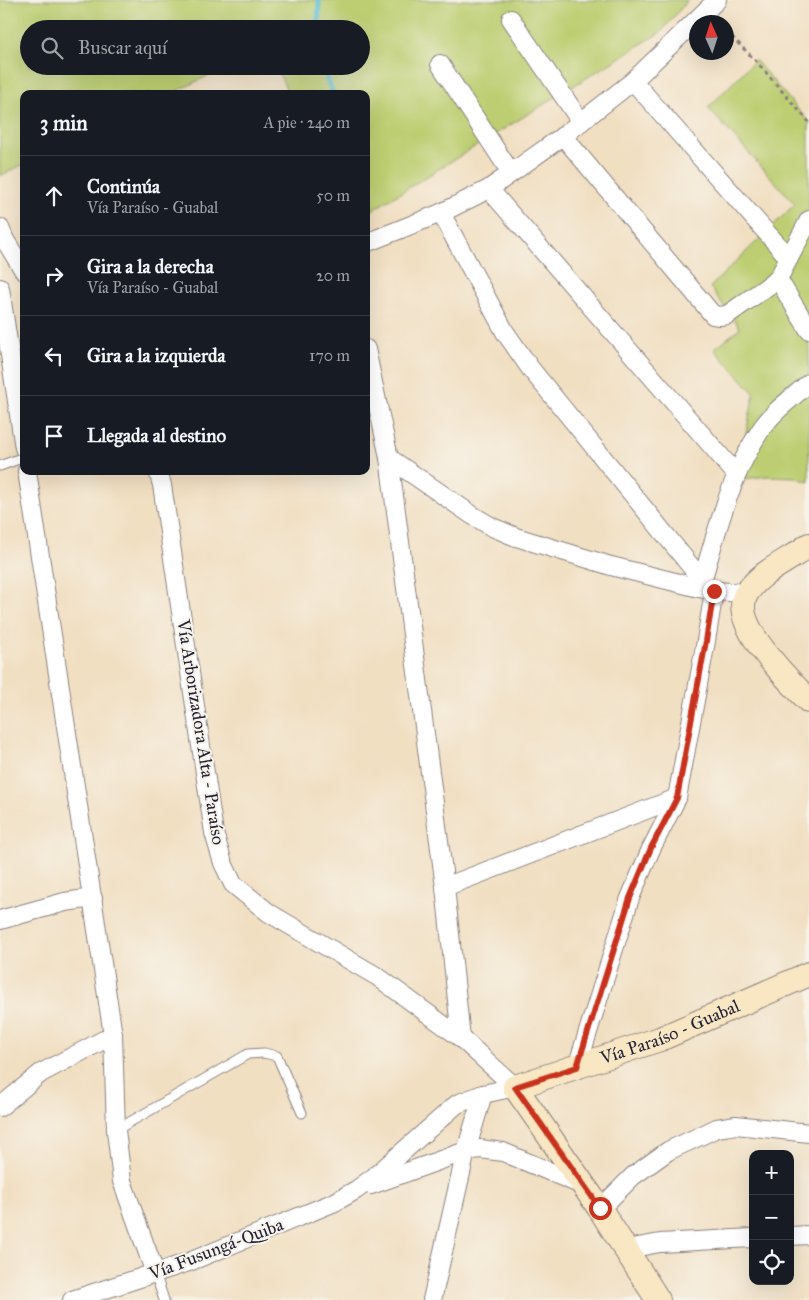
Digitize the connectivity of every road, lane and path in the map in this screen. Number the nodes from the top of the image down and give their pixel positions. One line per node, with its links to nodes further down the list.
1 (717, 0): 5 (street)
2 (511, 19): 6 (street)
3 (734, 39): 7 (path)
4 (440, 64): 9 (street)
5 (633, 81): 6 (street); 15 (street)
6 (580, 122): 8 (street)
7 (809, 122)
8 (563, 136): 9 (street); 17 (street)
9 (511, 173): 10 (street)
10 (489, 189): 11 (street); 26 (street)
11 (442, 214): 14 (street); 30 (street)
12 (809, 220): 15 (street)
13 (0, 228): 16 (street)
14 (370, 241)
15 (789, 258): 17 (street)
16 (20, 264)
17 (778, 280): 19 (street)
18 (0, 288): 22 (street)
19 (809, 330)
20 (370, 379): 24 (street)
21 (809, 383): 26 (street)
22 (20, 421)
23 (20, 458): 25 (lane)
24 (389, 458): 30 (street); 34 (street)
25 (0, 466)
26 (736, 474): 30 (street)
27 (28, 475): 35 (street)
28 (159, 475): 39 (street, Vía Arborizadora Alta - Paraíso)
29 (809, 545): 31 (street)
30 (705, 586): 31 (street); 33 (street)
31 (746, 593): 32 (street)
32 (809, 702)
33 (677, 798): 34 (street); 40 (street)
34 (445, 888): 39 (street)
35 (92, 898): 36 (street); 38 (street)
36 (0, 920)
37 (809, 974): 40 (street, Vía Paraíso - Guabal)
38 (113, 1034): 43 (street); 45 (street)
39 (461, 1038): 41 (street, Vía Arborizadora Alta - Paraíso)
40 (577, 1067): 41 (street, Vía Paraíso - Guabal)
41 (515, 1087): 42 (street); 48 (street)
42 (483, 1094): 47 (street); 49 (street)
43 (0, 1107)
44 (302, 1114): 45 (lane)
45 (116, 1130): 55 (street)
46 (809, 1133): 50 (street)
47 (466, 1151): 48 (street); 49 (street); 58 (street)
48 (584, 1186): 50 (street)
49 (356, 1190): 55 (street, Vía Fusungá-Quiba)
50 (600, 1208): 54 (street)
51 (809, 1235): 52 (street)
52 (794, 1236)
53 (749, 1238): 54 (street)
54 (627, 1249): 59 (street)
55 (155, 1273): 56 (street, Vía Fusungá-Quiba); 57 (lane)
56 (72, 1300)
57 (164, 1300)
58 (432, 1300)
59 (658, 1300)

